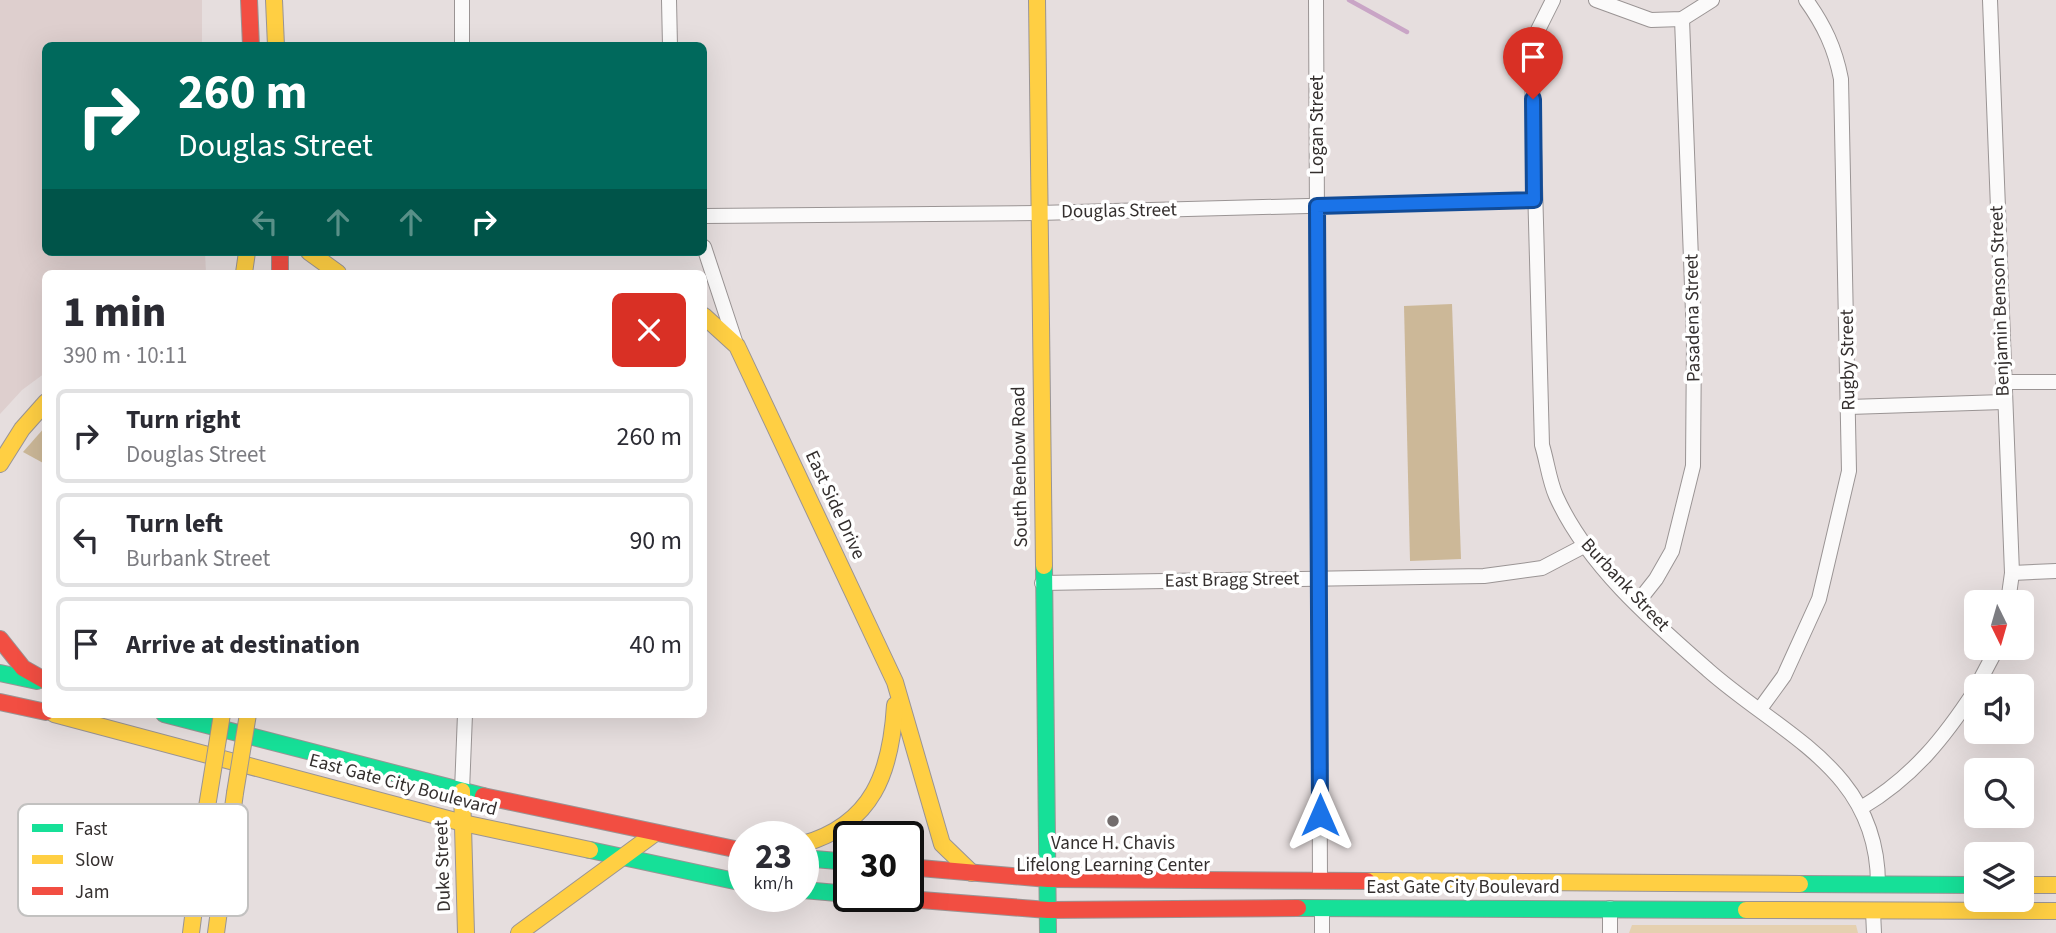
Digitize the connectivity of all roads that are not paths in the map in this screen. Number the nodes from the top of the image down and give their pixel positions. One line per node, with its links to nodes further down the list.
1 (249, 0): 13 (main road)
2 (274, 0): 14 (main road)
3 (462, 0): 15 (street)
4 (669, 0): 16 (street)
5 (1037, 0): 19 (main road, South Benbow Road)
6 (1316, 0): 18 (street, Logan Street)
7 (1553, 0): 17 (street, Burbank Street)
8 (1596, 0): 12 (street)
9 (1713, 0): 12 (street)
10 (1805, 0): 30 (street, Rugby Street)
11 (1990, 0): 26 (street, Benjamin Benson Street)
12 (1682, 19): 38 (street, Pasadena Street)
13 (251, 42)
14 (276, 42)
15 (462, 42)
16 (670, 42)
17 (1534, 200): 18 (street, Douglas Street); 32 (street, Burbank Street)
18 (1317, 206): 19 (street, Douglas Street); 35 (street, Logan Street)
19 (1038, 213): 20 (street, Douglas Street); 36 (main road, South Benbow Road)
20 (707, 216)
21 (315, 256): 23 (main road)
22 (707, 256): 25 (street, East Side Drive)
23 (334, 270)
24 (707, 319): 25 (main road, East Side Drive)
25 (737, 346): 43 (main road, East Side Drive)
26 (2003, 382): 27 (street); 28 (street, Benjamin Benson Street)
27 (2056, 382)
28 (2003, 402): 30 (street); 34 (street, Benjamin Benson Street)
29 (42, 406): 31 (main road)
30 (1849, 407): 46 (street, Rugby Street)
31 (0, 464)
32 (1584, 545): 35 (street, East Bragg Street); 38 (street, Burbank Street)
33 (2056, 571): 34 (street)
34 (2012, 573): 37 (street, Benjamin Benson Street)
35 (1321, 579): 36 (street, East Bragg Street); 66 (street, Logan Street)
36 (1042, 583): 64 (main road, South Benbow Road)
37 (2010, 590)
38 (1637, 603): 46 (street, Burbank Street)
39 (0, 639): 41 (main road)
40 (0, 673): 42 (main road)
41 (42, 680)
42 (42, 681)
43 (895, 682): 59 (main road); 63 (main road, East Side Drive)
44 (0, 702): 47 (main road)
45 (1964, 708): 56 (street)
46 (1760, 709): 56 (street, Burbank Street)
47 (42, 711)
48 (69, 718): 57 (main road, East Gate City Boulevard)
49 (179, 718): 53 (main road, East Gate City Boulevard)
50 (221, 718): 54 (main road, bridge)
51 (247, 718): 55 (main road, bridge)
52 (465, 718): 53 (street, Duke Street)
53 (462, 791): 57 (main road, Duke Street); 58 (main road, East Gate City Boulevard)
54 (207, 804)
55 (234, 804)
56 (1861, 808): 67 (street, Burbank Street)
57 (463, 823): 61 (main road, East Gate City Boulevard); 77 (main road, Duke Street)
58 (654, 834): 60 (main road, East Gate City Boulevard); 61 (main road)
59 (819, 841)
60 (728, 848)
61 (621, 859): 65 (main road, East Gate City Boulevard); 78 (main road)
62 (924, 868): 63 (main road, East Gate City Boulevard)
63 (972, 873): 64 (main road, East Gate City Boulevard)
64 (1048, 879): 66 (main road, East Gate City Boulevard); 74 (main road, South Benbow Road)
65 (728, 880)
66 (1320, 880): 67 (main road, East Gate City Boulevard)
67 (1878, 884): 68 (main road, East Gate City Boulevard)
68 (1964, 885)
69 (2034, 885): 70 (main road)
70 (2056, 885)
71 (924, 900): 74 (main road, East Gate City Boulevard)
72 (1322, 908): 73 (main road, East Gate City Boulevard); 74 (main road, East Gate City Boulevard); 80 (street)
73 (1610, 908): 75 (main road, East Gate City Boulevard); 81 (street)
74 (1048, 910): 79 (main road, South Benbow Road)
75 (1873, 911): 76 (main road, East Gate City Boulevard); 82 (street)
76 (2056, 911)
77 (466, 933)
78 (519, 933)
79 (1048, 933)
80 (1322, 933)
81 (1610, 933)
82 (1874, 933)

